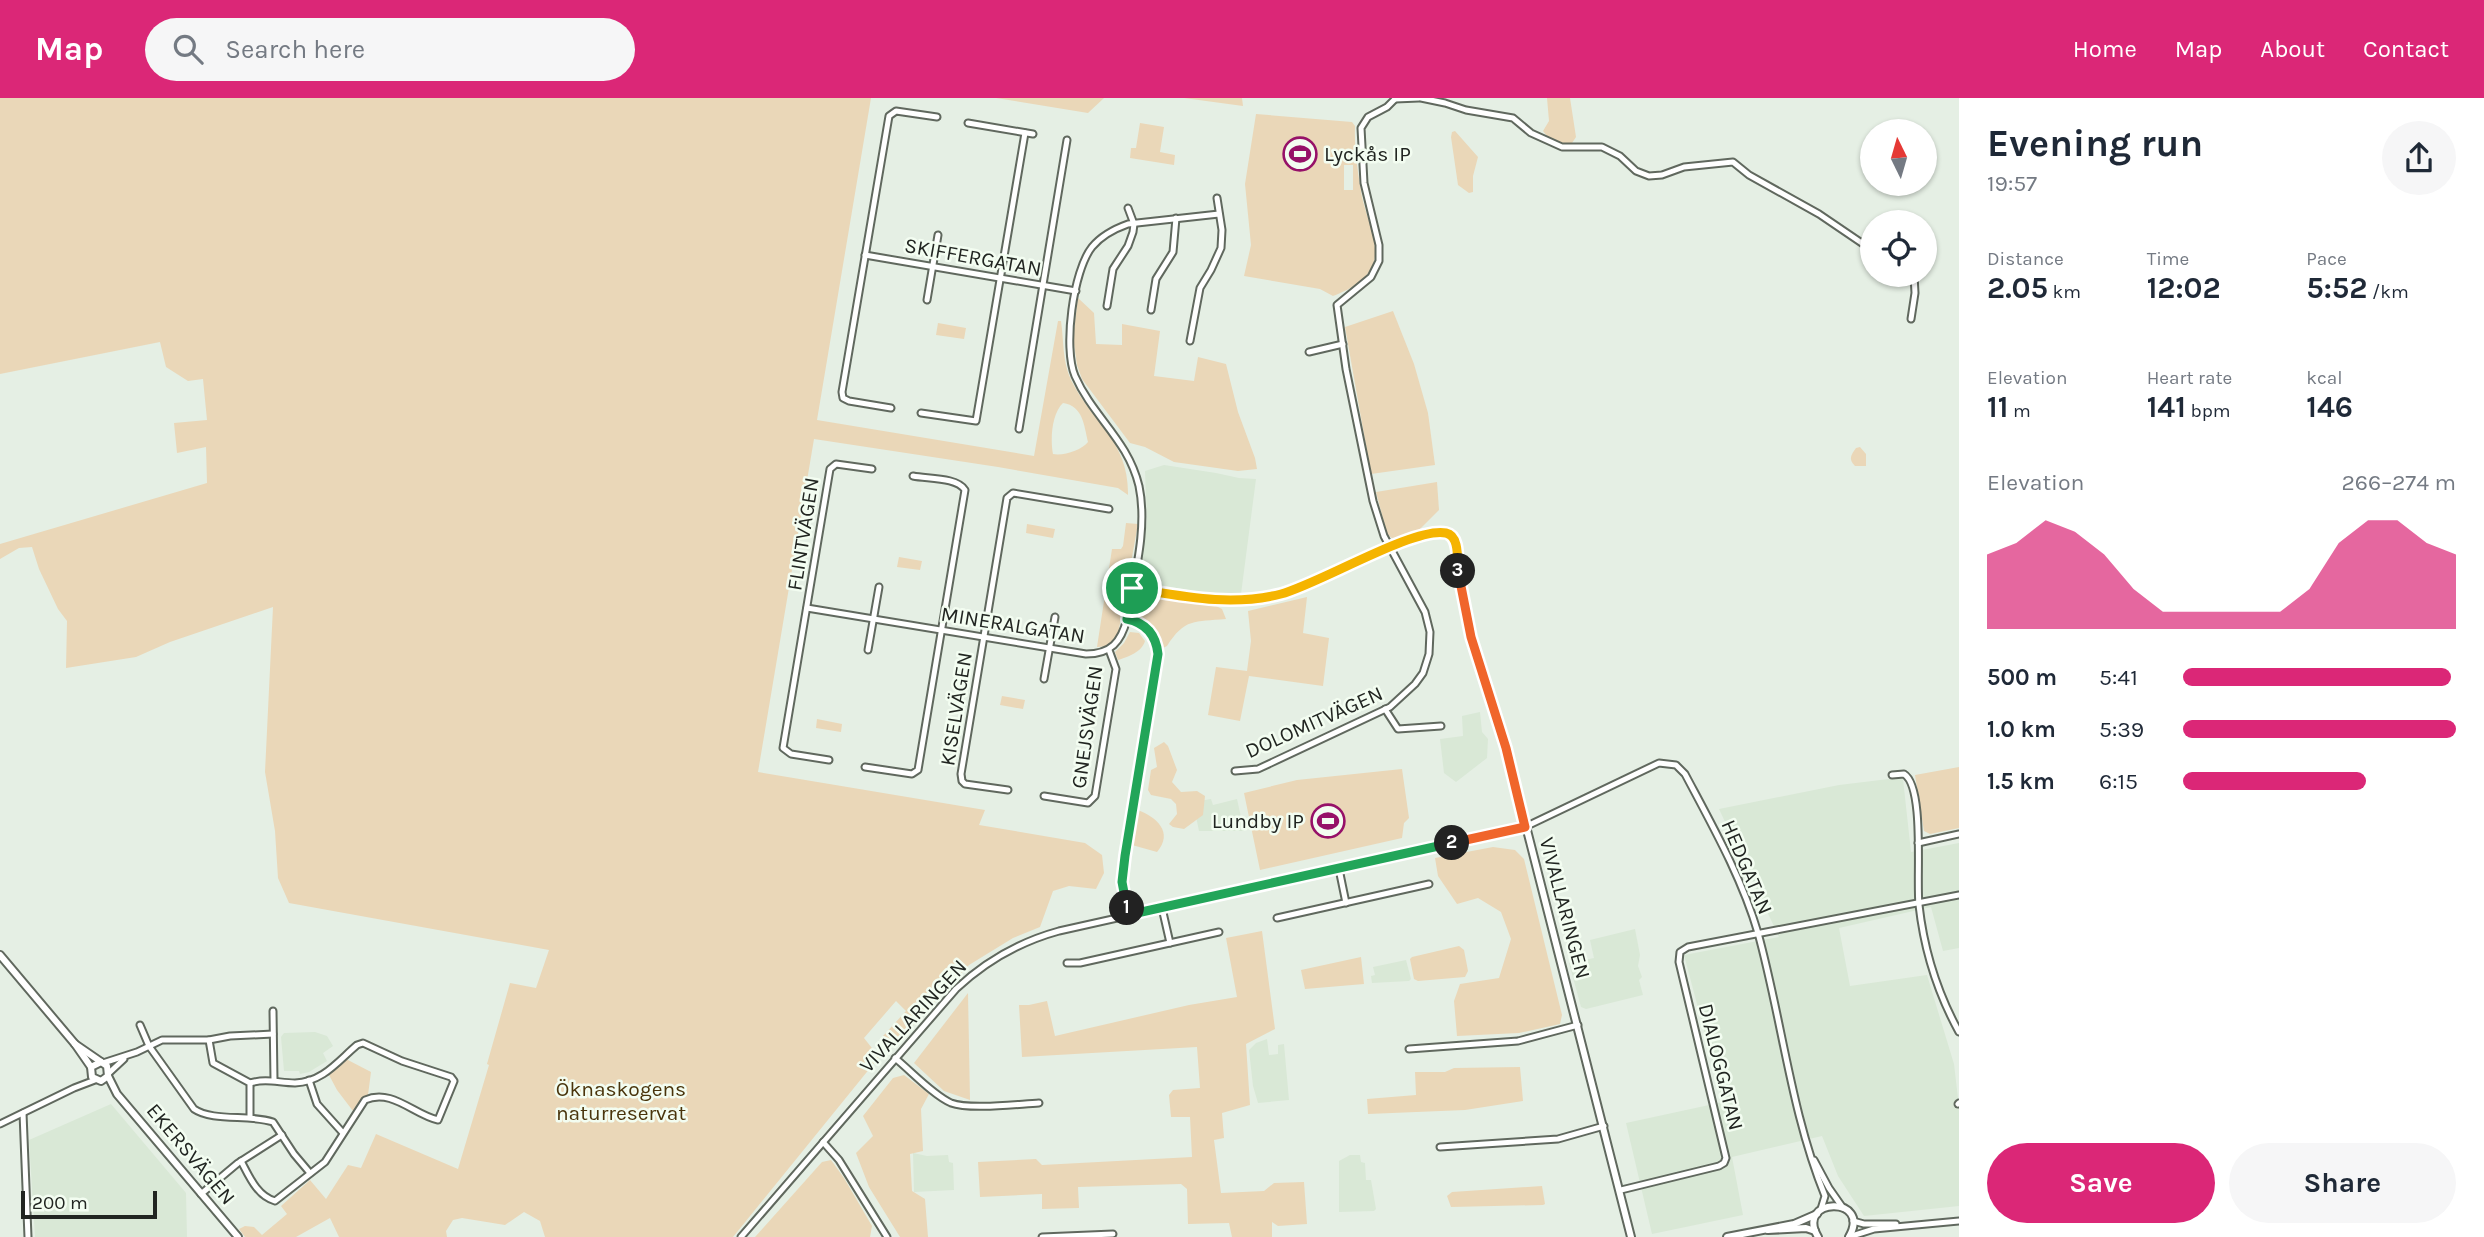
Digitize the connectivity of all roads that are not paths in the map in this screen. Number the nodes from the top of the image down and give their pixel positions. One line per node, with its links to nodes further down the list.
1 (1420, 98): 2 (street); 14 (street)
2 (1396, 99): 26 (street, DOLOMITVÄGEN)
3 (937, 117): 15 (street)
4 (968, 123): 5 (street)
5 (1025, 133): 6 (street); 17 (street)
6 (1033, 134)
7 (1067, 140): 18 (street)
8 (1217, 198): 10 (street)
9 (1128, 208): 12 (street)
10 (1219, 214): 11 (street, MINERALGATAN); 25 (street)
11 (1176, 218): 12 (street, MINERALGATAN); 23 (street)
12 (1134, 224): 20 (street, MINERALGATAN); 22 (street)
13 (938, 235): 16 (street)
14 (1860, 242)
15 (865, 255): 16 (street, SKIFFERGATAN); 28 (street)
16 (933, 266): 17 (street, SKIFFERGATAN); 21 (street)
17 (1000, 278): 18 (street, SKIFFERGATAN); 29 (street)
18 (1043, 285): 20 (street, SKIFFERGATAN); 30 (street)
19 (1915, 287): 24 (street)
20 (1076, 291): 36 (street, MINERALGATAN)
21 (927, 300)
22 (1107, 306)
23 (1150, 310)
24 (1911, 319)
25 (1191, 341)
26 (1343, 344): 27 (street); 34 (street, DOLOMITVÄGEN)
27 (1309, 352)
28 (891, 408)
29 (921, 413)
30 (1018, 429)
31 (872, 469): 37 (street, FLINTVÄGEN)
32 (913, 476): 41 (street)
33 (1109, 509): 42 (street)
34 (1390, 547): 36 (street); 47 (street, DOLOMITVÄGEN); 55 (main road)
35 (879, 587): 39 (street)
36 (1132, 588): 40 (street, MINERALGATAN)
37 (807, 607): 39 (street, MINERALGATAN); 49 (street)
38 (1055, 617): 43 (street)
39 (874, 618): 41 (street, MINERALGATAN); 44 (street)
40 (1127, 619): 45 (street, MINERALGATAN); 64 (street)
41 (942, 630): 42 (street, MINERALGATAN); 50 (street)
42 (984, 637): 43 (street, MINERALGATAN); 53 (street, KISELVÄGEN)
43 (1050, 648): 45 (street, MINERALGATAN); 46 (street)
44 (868, 650)
45 (1109, 650): 54 (street, GNEJSVÄGEN)
46 (1044, 679)
47 (1385, 709): 48 (street); 51 (street, DOLOMITVÄGEN)
48 (1441, 726)
49 (829, 760)
50 (865, 767)
51 (1235, 771)
52 (1892, 775): 57 (street)
53 (1007, 790)
54 (1044, 796)
55 (1525, 827): 58 (street, VIVALLARINGEN); 67 (street, HEDGATAN); 73 (main road, VIVALLARINGEN)
56 (1959, 834): 57 (street)
57 (1918, 843): 62 (street)
58 (1339, 869): 61 (street); 63 (street, VIVALLARINGEN)
59 (1429, 884): 61 (street)
60 (1959, 895): 62 (street)
61 (1346, 903): 65 (street)
62 (1918, 904): 67 (street); 74 (street)
63 (1162, 908): 64 (street, VIVALLARINGEN); 68 (street)
64 (1128, 915): 81 (street, VIVALLARINGEN)
65 (1277, 918)
66 (1219, 932): 68 (street)
67 (1758, 933): 100 (street, HEDGATAN); 103 (street, DIALOGGATAN)
68 (1170, 943): 70 (street)
69 (0, 955): 77 (main road)
70 (1067, 963)
71 (273, 1011): 75 (street)
72 (140, 1025): 78 (street)
73 (1578, 1025): 79 (street); 95 (main road, VIVALLARINGEN)
74 (1959, 1032)
75 (273, 1034): 76 (street); 86 (street)
76 (209, 1040): 78 (street); 88 (street)
77 (75, 1044): 82 (main road); 83 (main road)
78 (149, 1046): 80 (street); 93 (street)
79 (1409, 1049)
80 (133, 1054): 82 (street); 84 (street)
81 (895, 1058): 91 (street); 98 (street, VIVALLARINGEN)
82 (102, 1062): 83 (main road); 84 (main road, EKERSVÄGEN)
83 (91, 1070): 85 (main road); 89 (street)
84 (108, 1075): 85 (main road); 90 (main road, EKERSVÄGEN)
85 (97, 1080): 89 (street); 90 (main road, EKERSVÄGEN)
86 (274, 1080): 87 (street); 88 (street)
87 (309, 1080): 96 (street); 96 (street)
88 (250, 1083): 93 (street)
89 (74, 1087): 92 (street)
90 (117, 1094): 104 (main road, EKERSVÄGEN)
91 (1039, 1103)
92 (23, 1113): 94 (street); 114 (street)
93 (250, 1117): 97 (street)
94 (0, 1124)
95 (1604, 1126): 99 (street); 103 (main road, VIVALLARINGEN)
96 (343, 1133): 102 (street)
97 (282, 1135): 101 (street); 102 (street)
98 (823, 1142): 116 (street, VIVALLARINGEN); 117 (street)
99 (1440, 1147)
100 (1810, 1150): 105 (street, HEDGATAN); 106 (street, HEDGATAN)
101 (242, 1161): 102 (street); 104 (street)
102 (310, 1173)
103 (1620, 1189): 113 (main road, VIVALLARINGEN)
104 (201, 1194): 115 (main road, EKERSVÄGEN)
105 (1843, 1208): 106 (main road); 107 (main road)
106 (1818, 1213): 110 (main road); 112 (main road)
107 (1853, 1221): 109 (street); 120 (main road)
108 (1959, 1221): 109 (street)
109 (1902, 1225): 120 (street)
110 (1759, 1230): 112 (main road); 119 (main road)
111 (1113, 1234): 118 (street)
112 (1816, 1234)
113 (1633, 1236)
114 (28, 1237)
115 (238, 1237)
116 (741, 1237)
117 (887, 1237)
118 (1042, 1237)
119 (1727, 1237)
120 (1849, 1237)

